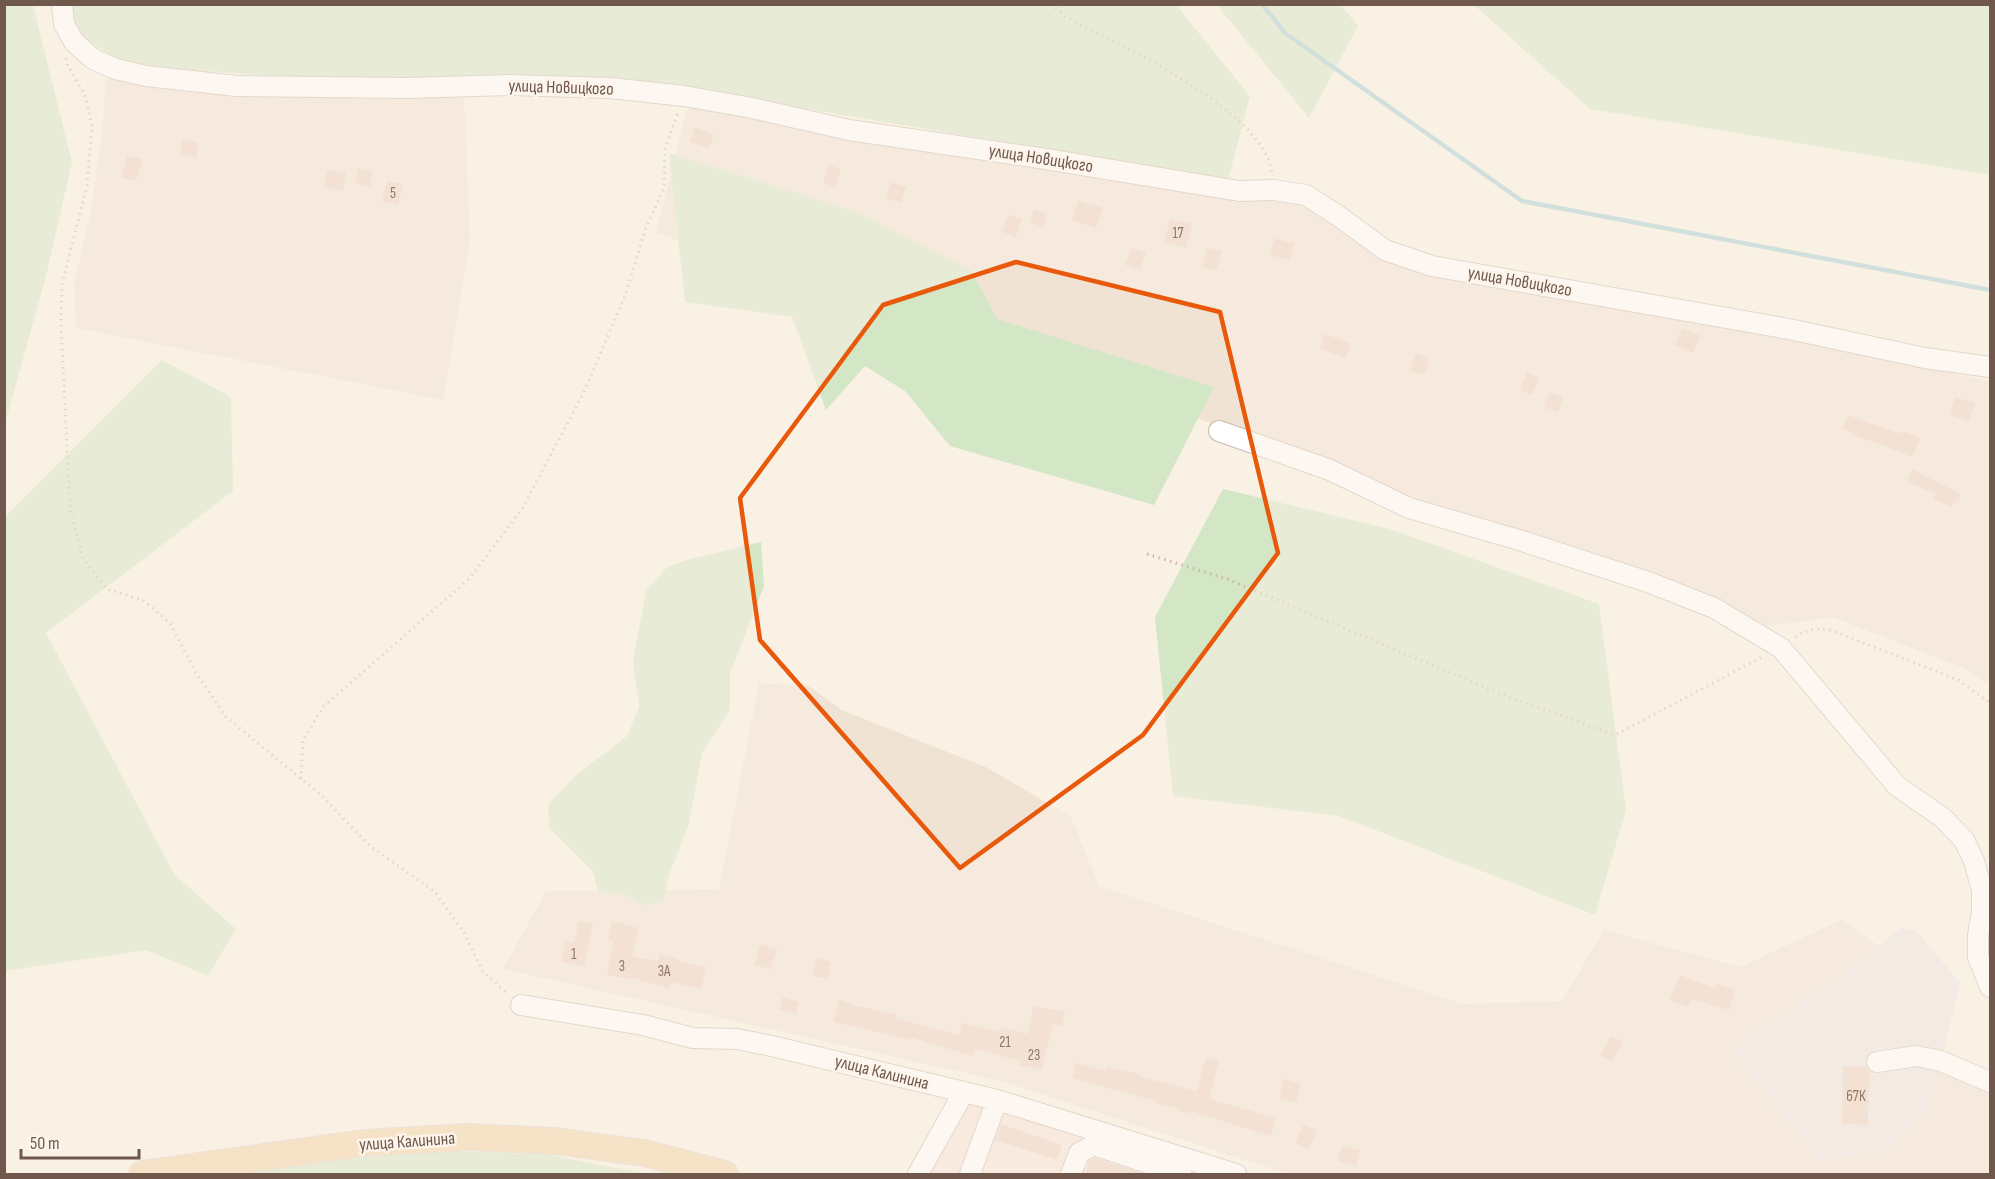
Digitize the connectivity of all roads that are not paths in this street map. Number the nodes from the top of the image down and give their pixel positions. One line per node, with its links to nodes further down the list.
1 (63, 14): 2 (street, улица Новицкого)
2 (1990, 367)
3 (1219, 431): 4 (street)
4 (1990, 987)
5 (521, 1005): 8 (street, улица Калинина)
6 (1877, 1062): 7 (street)
7 (1990, 1082)
8 (964, 1092): 9 (street, улица Калинина); 13 (street)
9 (997, 1100): 10 (street, улица Калинина); 14 (street)
10 (1220, 1173)
11 (142, 1174): 12 (main road, улица Калинина)
12 (725, 1174)
13 (918, 1174)
14 (969, 1174)
15 (1071, 1174): 16 (street)
16 (1181, 1174)

